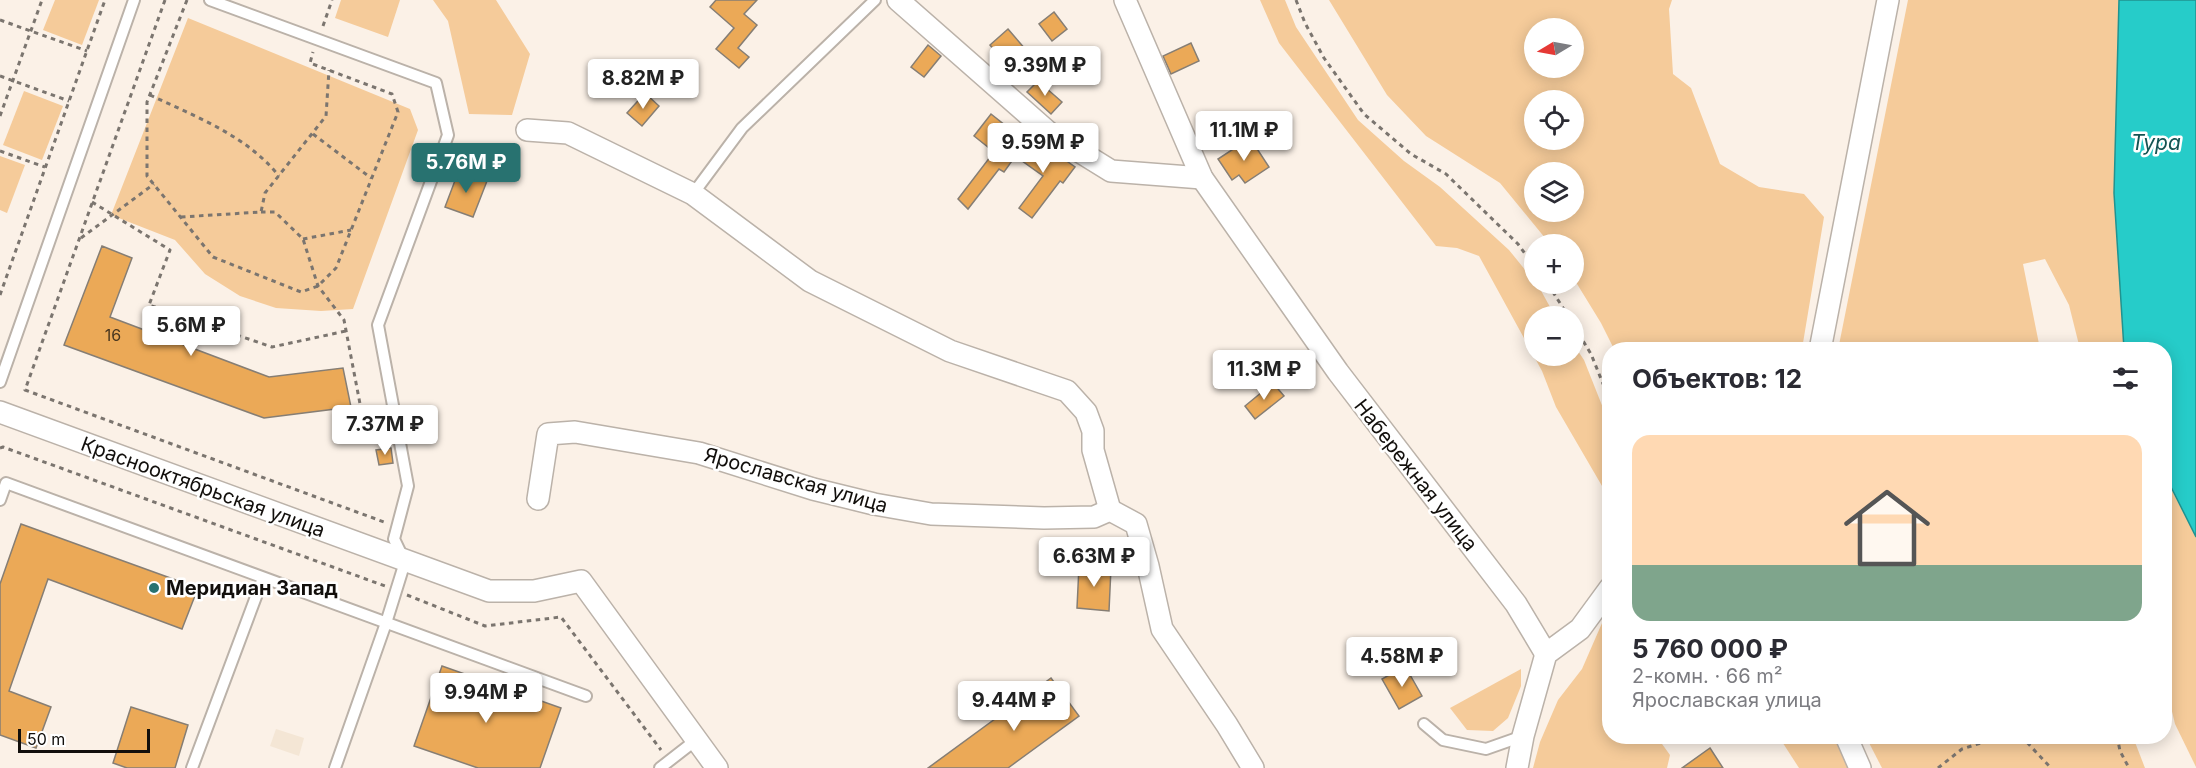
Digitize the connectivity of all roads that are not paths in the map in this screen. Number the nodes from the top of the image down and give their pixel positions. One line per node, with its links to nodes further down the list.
1 (134, 0): 11 (lane)
2 (210, 0): 16 (lane)
3 (875, 0): 9 (lane)
4 (898, 0): 8 (street)
5 (1125, 0): 8 (street, Набережная улица)
6 (1888, 0): 10 (street)
7 (527, 130): 9 (street)
8 (1202, 178): 20 (street, Набережная улица)
9 (693, 194): 15 (street)
10 (1822, 342)
11 (0, 382)
12 (0, 412): 16 (street, Краснооктябрьская улица)
13 (538, 499): 15 (street, Ярославская улица)
14 (0, 500): 17 (lane)
15 (1110, 510): 30 (street)
16 (405, 562): 19 (lane); 24 (street)
17 (263, 578): 19 (lane); 27 (lane)
18 (1602, 599): 20 (street)
19 (386, 623): 21 (lane); 28 (lane)
20 (1546, 654): 23 (street)
21 (586, 696)
22 (1424, 724): 23 (lane)
23 (1523, 736): 31 (street)
24 (696, 740): 26 (lane); 29 (street)
25 (1850, 744): 32 (street)
26 (665, 765)
27 (192, 768)
28 (335, 768)
29 (717, 768)
30 (1253, 768)
31 (1517, 768)
32 (1860, 768)

